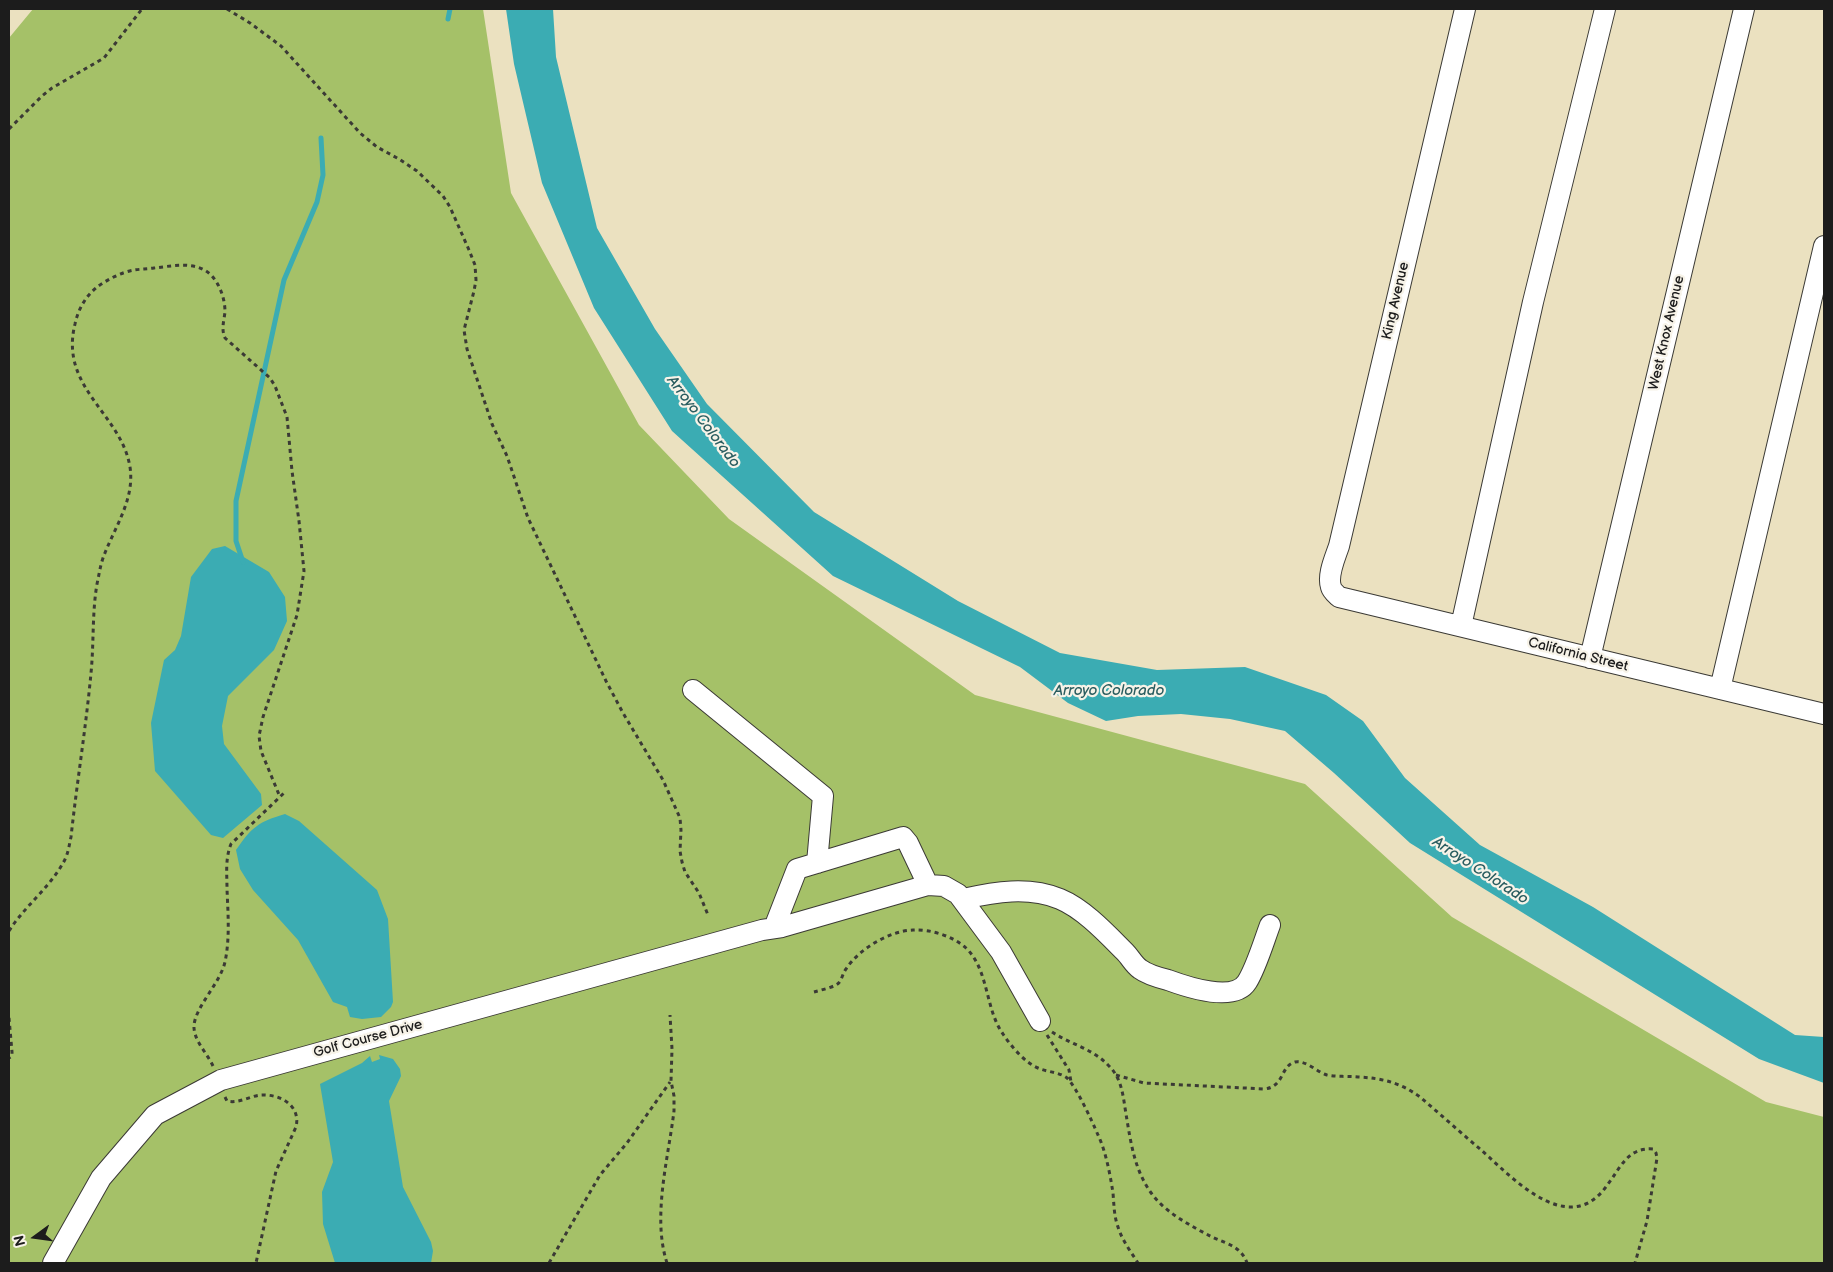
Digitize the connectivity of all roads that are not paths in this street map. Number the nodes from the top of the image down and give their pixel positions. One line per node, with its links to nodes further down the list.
1 (1464, 9): 5 (street, King Avenue)
2 (1605, 9): 6 (street)
3 (1744, 9): 7 (street, West Knox Avenue)
4 (1824, 246): 8 (street)
5 (1334, 592): 6 (street, California Street)
6 (1461, 626): 7 (street, California Street)
7 (1590, 658): 8 (street, California Street)
8 (1720, 689): 10 (street, California Street)
9 (693, 690): 11 (street)
10 (1824, 714)
11 (817, 863): 12 (street); 15 (street)
12 (928, 885): 13 (street); 15 (street, Golf Course Drive)
13 (963, 899): 14 (street); 16 (street)
14 (1270, 925)
15 (768, 929): 17 (street, Golf Course Drive)
16 (1042, 1024)
17 (54, 1263)

